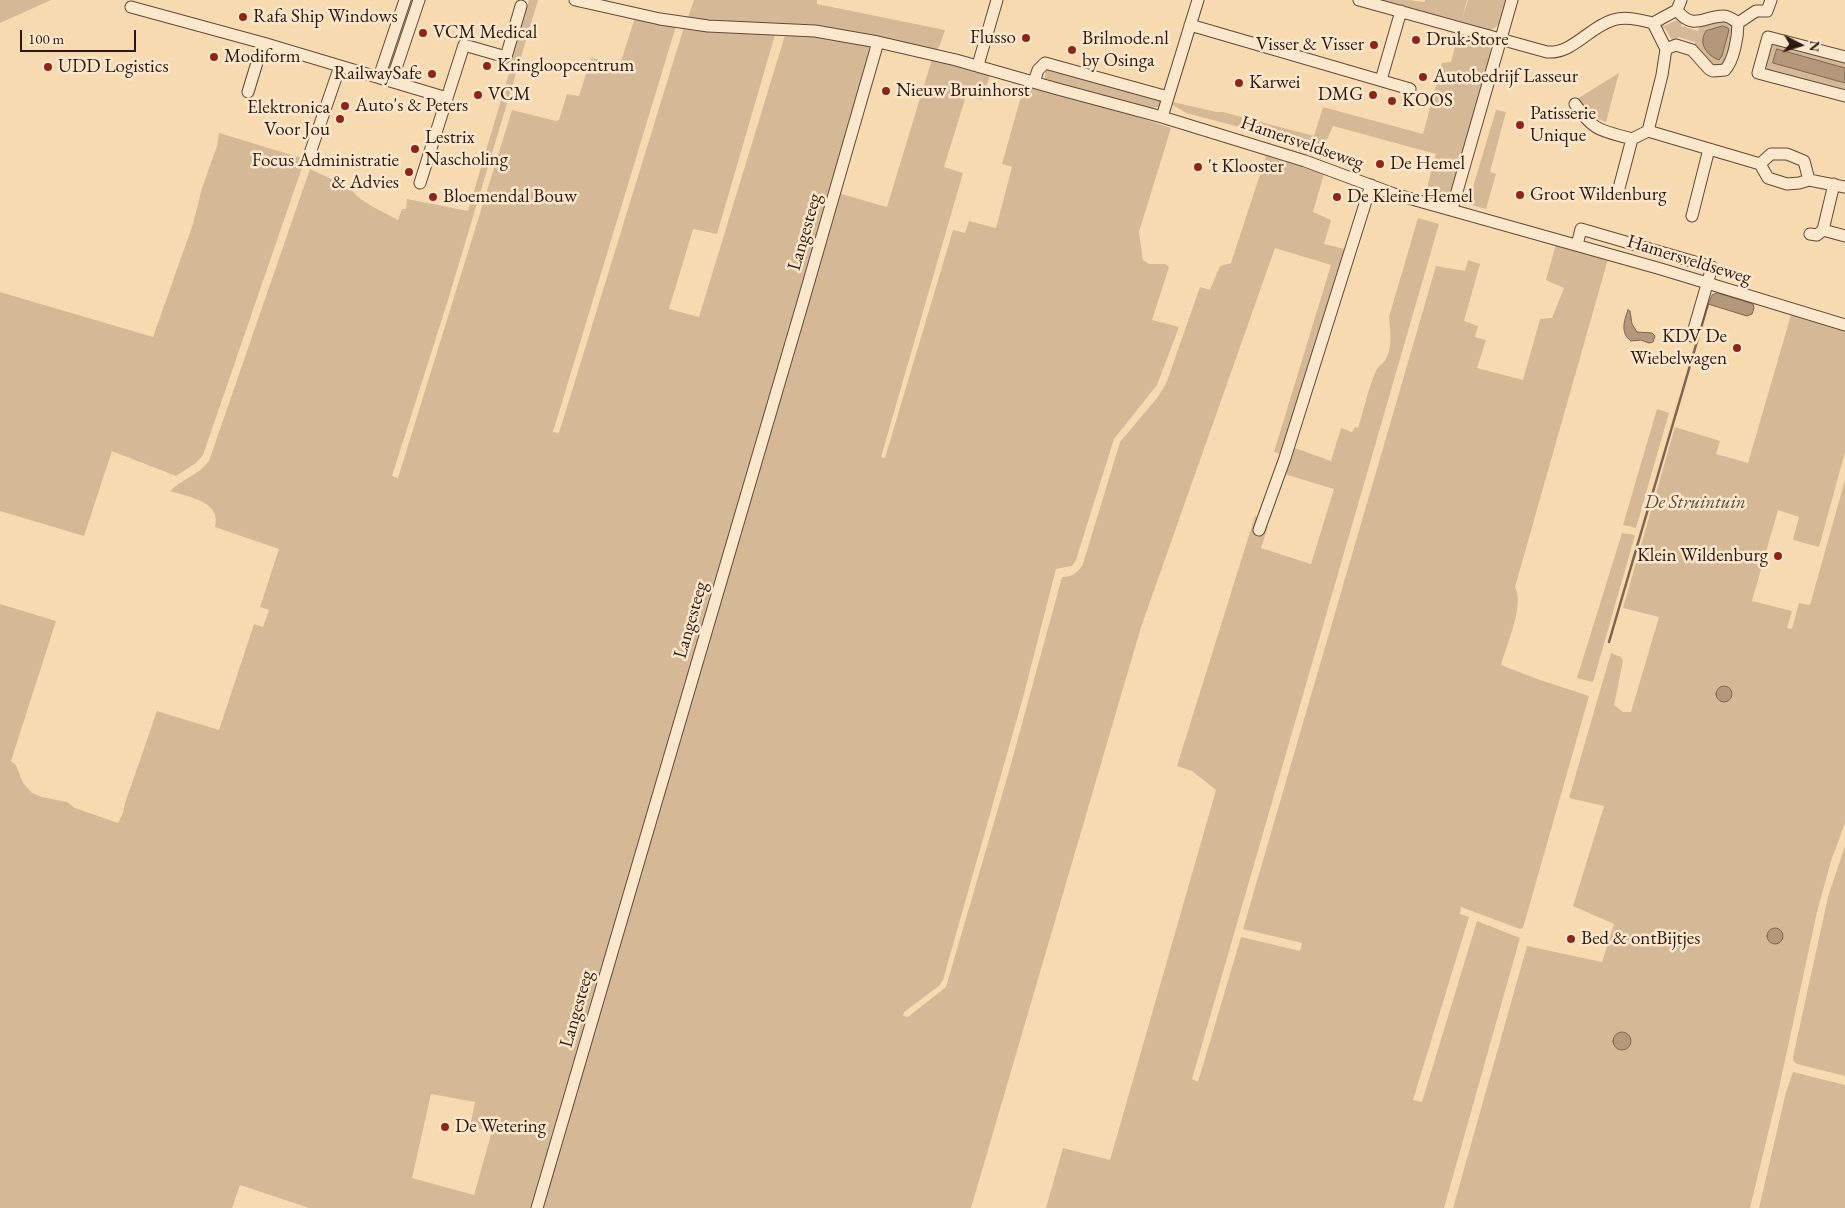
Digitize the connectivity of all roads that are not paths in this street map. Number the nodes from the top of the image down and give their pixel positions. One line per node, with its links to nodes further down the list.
1 (405, 0): 23 (street)
2 (419, 0): 24 (street)
3 (576, 0): 17 (street, Hamersveldseweg)
4 (997, 0): 22 (street)
5 (1198, 0): 15 (street)
6 (1359, 0): 12 (street)
7 (1512, 0): 16 (street)
8 (1771, 0): 14 (street)
9 (1679, 5): 13 (street); 14 (street)
10 (521, 6): 31 (street)
11 (131, 7): 18 (street)
12 (1401, 11): 16 (street); 25 (street)
13 (1652, 23): 16 (street); 19 (street)
14 (1738, 23): 19 (street)
15 (1190, 24): 25 (street); 30 (street)
16 (1501, 40): 44 (street)
17 (878, 42): 22 (street, Hamersveldseweg); 54 (street, Langesteeg)
18 (263, 43): 21 (street); 28 (street)
19 (1666, 49): 34 (street)
20 (1845, 57): 29 (street)
21 (340, 66): 23 (street); 37 (street)
22 (978, 66): 26 (street, Hamersveldseweg)
23 (379, 77): 24 (street)
24 (392, 80): 31 (street)
25 (1381, 80): 27 (street)
26 (1034, 82): 30 (street); 33 (street, Hamersveldseweg)
27 (1410, 89)
28 (248, 92)
29 (1845, 96)
30 (1168, 97): 33 (street)
31 (447, 98): 40 (street)
32 (1575, 104): 35 (street)
33 (1162, 117): 41 (street, Hamersveldseweg)
34 (1648, 131): 35 (street); 36 (street)
35 (1632, 139): 43 (street)
36 (1709, 149): 38 (street); 45 (street)
37 (308, 159)
38 (1760, 164): 39 (street); 39 (street)
39 (1809, 180): 42 (street)
40 (420, 183)
41 (1371, 185): 44 (street, Hamersveldseweg); 53 (street)
42 (1839, 186): 46 (street)
43 (1618, 192)
44 (1452, 210): 49 (street, Hamersveldseweg)
45 (1692, 216)
46 (1823, 230): 47 (street); 48 (street)
47 (1810, 234)
48 (1845, 236)
49 (1577, 245): 50 (street, Hamersveldseweg); 50 (street)
50 (1707, 283): 51 (street, Hamersveldseweg); 52 (street)
51 (1845, 325)
52 (1692, 336)
53 (1259, 530)
54 (537, 1208)

